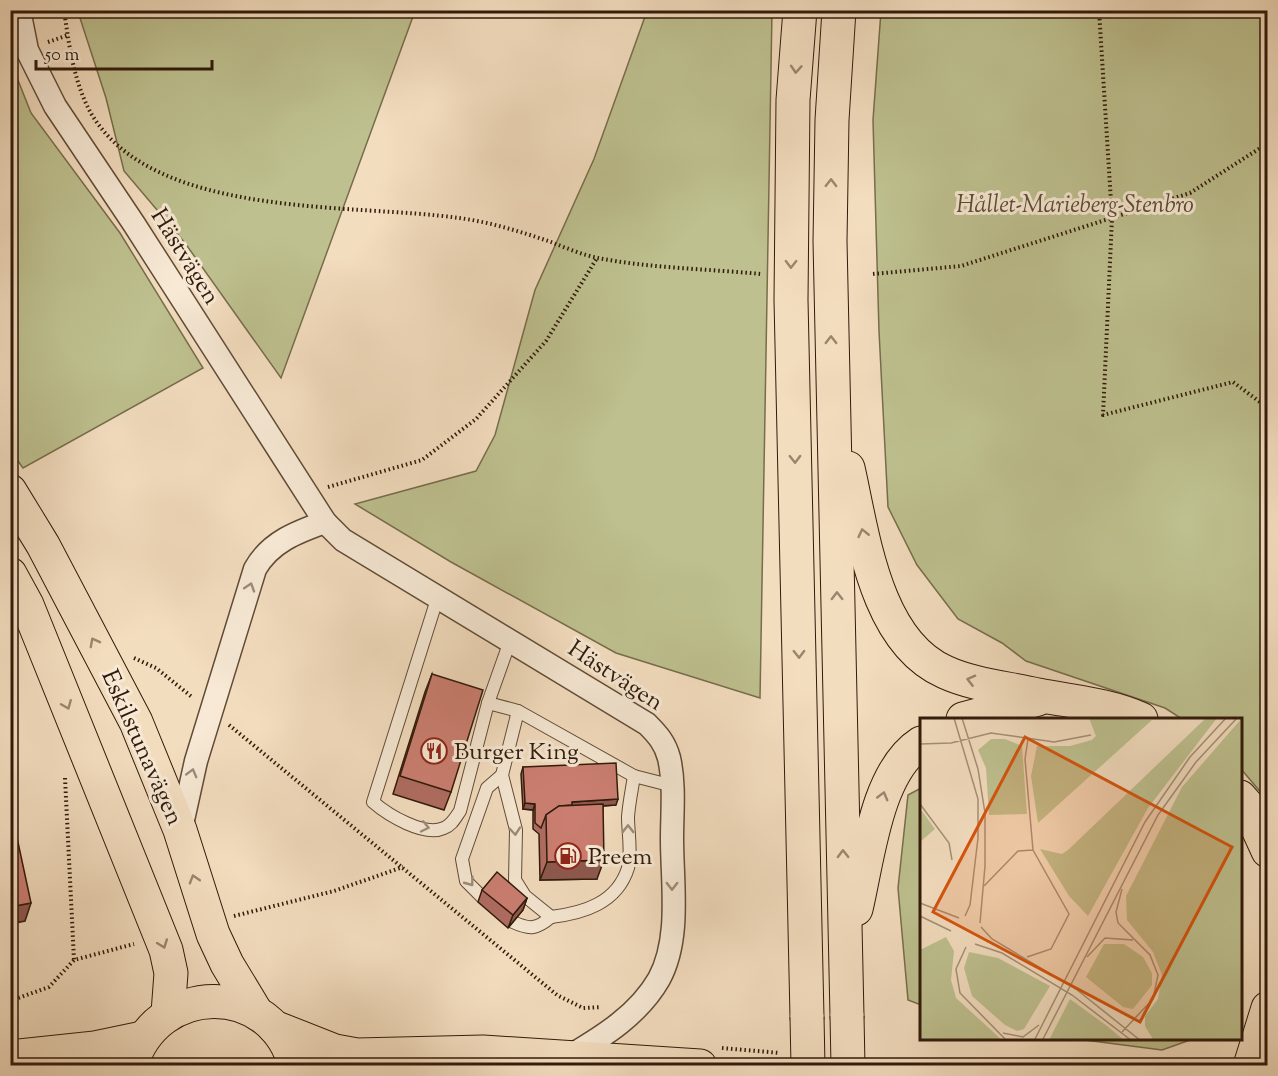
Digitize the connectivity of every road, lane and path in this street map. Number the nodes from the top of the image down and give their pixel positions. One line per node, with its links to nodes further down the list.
1 (19, 10): 14 (street, Hästvägen)
2 (64, 10): 8 (path)
3 (800, 10): 51 (main road, one-way to 51, bridge)
4 (839, 10): 11 (main road, one-way to 4)
5 (1098, 10): 7 (path)
6 (1268, 143): 7 (path)
7 (1112, 218): 10 (path); 12 (path)
8 (597, 258): 9 (path); 14 (path)
9 (761, 274)
10 (873, 274)
11 (832, 398): 20 (main road, one-way to 11); 40 (main road, one-way to 11)
12 (1268, 408)
13 (10, 491): 32 (main road, Eskilstunavägen, one-way to 13)
14 (304, 493): 15 (street, Hästvägen)
15 (325, 522): 17 (street, Hästvägen); 22 (street, one-way to 15)
16 (10, 574): 44 (main road, one-way to 44)
17 (438, 596): 18 (street, Hästvägen); 21 (lane, one-way to 21)
18 (510, 641): 21 (lane); 30 (street, Hästvägen)
19 (124, 654): 22 (path)
20 (1049, 697): 24 (main road); 25 (main road)
21 (488, 702): 23 (lane)
22 (211, 711): 32 (street, one-way to 22); 34 (path)
23 (518, 711): 28 (lane); 29 (lane)
24 (966, 718)
25 (1138, 718)
26 (920, 744): 40 (main road, one-way to 26)
27 (65, 774): 41 (path)
28 (502, 774): 35 (lane, one-way to 35); 37 (lane, one-way to 37)
29 (634, 776): 30 (lane); 37 (lane, one-way to 29)
30 (673, 786): 45 (street, Hästvägen, one-way to 45)
31 (1242, 801): 33 (main road)
32 (180, 830): 46 (main road, Eskilstunavägen, one-way to 32)
33 (1268, 850)
34 (404, 867): 36 (path); 45 (path)
35 (482, 897)
36 (232, 916)
37 (551, 916): 38 (lane)
38 (513, 922)
39 (136, 943): 41 (path)
40 (845, 954): 52 (main road, bridge)
41 (74, 960): 42 (path)
42 (10, 1001)
43 (1268, 1008): 55 (main road)
44 (168, 1013): 46 (main road); 47 (main road)
45 (627, 1017): 48 (street, Hästvägen)
46 (265, 1020): 48 (main road); 53 (main road, Eskilstunavägen)
47 (137, 1052): 49 (main road)
48 (570, 1056): 50 (main road)
49 (10, 1057)
50 (710, 1057): 51 (path)
51 (798, 1060)
52 (859, 1063): 54 (path)
53 (295, 1065)
54 (915, 1065)
55 (1250, 1065)

